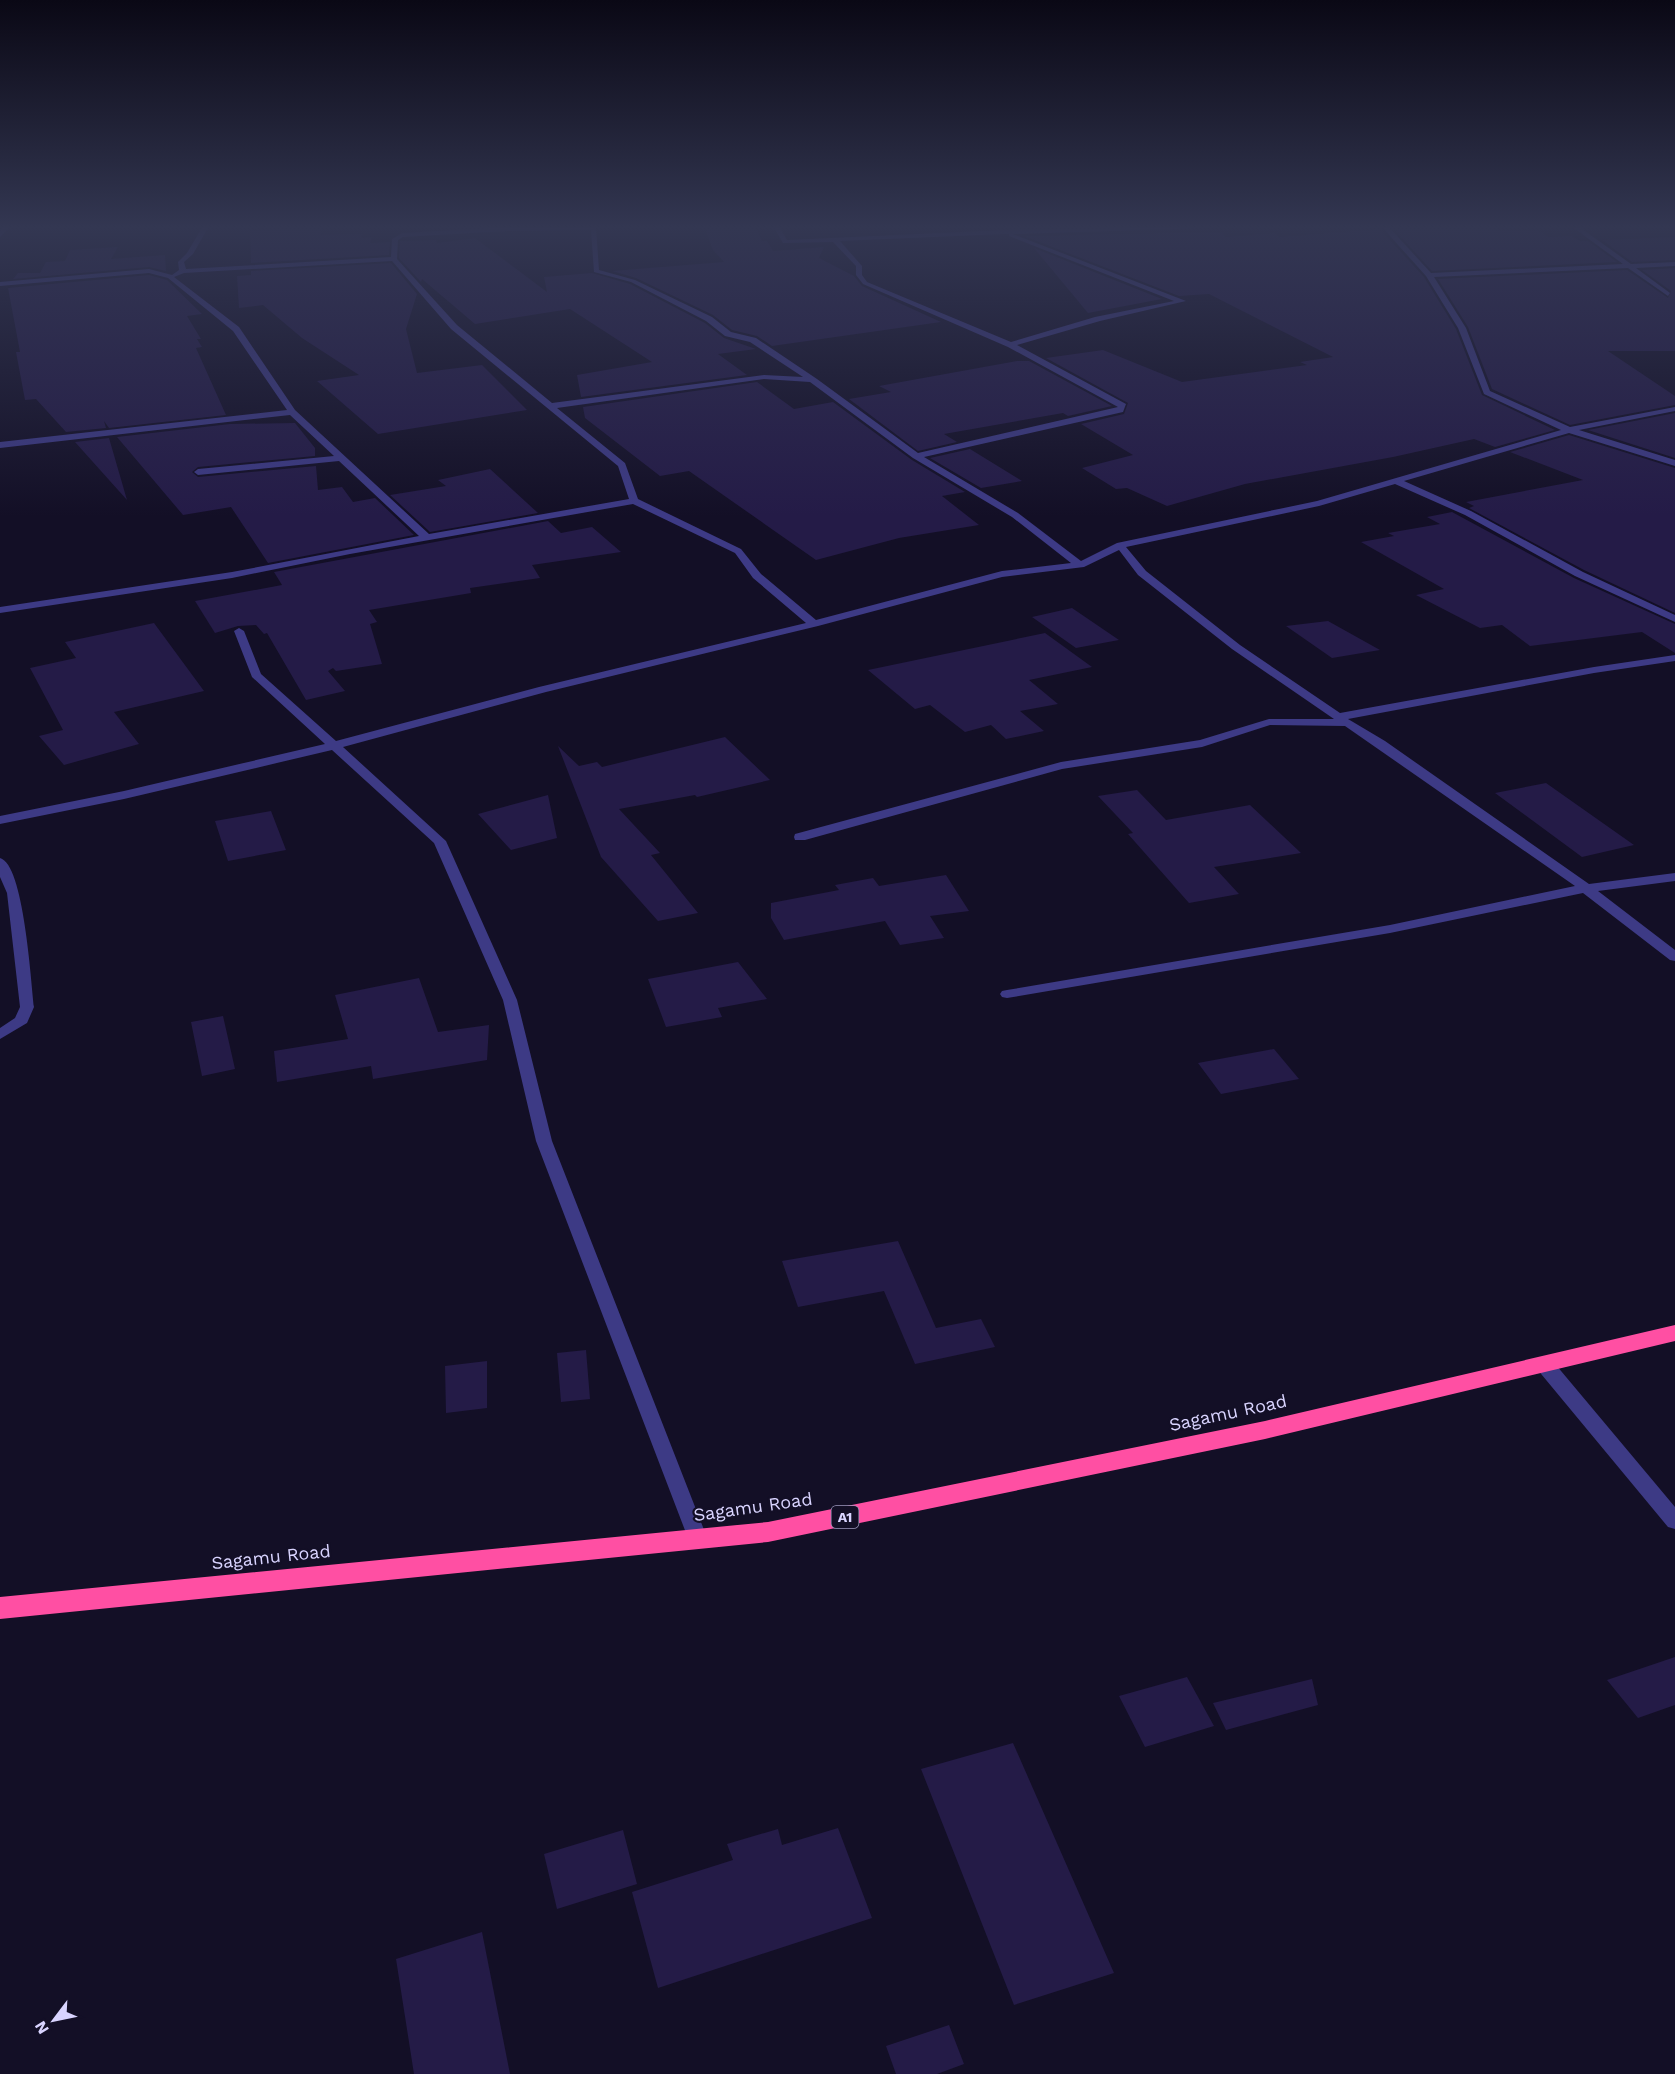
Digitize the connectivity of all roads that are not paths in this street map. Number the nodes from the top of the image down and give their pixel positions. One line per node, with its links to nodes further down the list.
1 (229, 323): 11 (street)
2 (450, 323): 9 (street)
3 (714, 323): 8 (street)
4 (959, 323): 7 (street)
5 (1085, 323): 7 (street)
6 (1459, 323): 12 (street)
7 (1011, 345): 14 (street)
8 (814, 381): 9 (street); 14 (street)
9 (550, 406): 19 (street)
10 (1675, 409): 12 (street)
11 (292, 412): 13 (street); 15 (street)
12 (1569, 430): 16 (street); 18 (street)
13 (0, 445)
14 (916, 456): 22 (street)
15 (339, 458): 17 (street); 20 (street)
16 (1675, 462)
17 (198, 472)
18 (1397, 481): 21 (street); 24 (street)
19 (634, 501): 20 (street); 25 (street)
20 (426, 537): 23 (street)
21 (1120, 545): 22 (street); 28 (street)
22 (1080, 565): 25 (street)
23 (0, 610)
24 (1675, 619)
25 (814, 624): 29 (street)
26 (239, 631): 29 (street)
27 (1675, 658): 28 (street)
28 (1343, 720): 31 (street); 34 (street)
29 (336, 745): 30 (street); 41 (street)
30 (0, 820)
31 (800, 837)
32 (0, 862): 37 (street)
33 (1675, 878): 34 (street)
34 (1586, 888): 35 (street); 36 (street)
35 (1675, 957)
36 (1007, 994)
37 (0, 1035)
38 (1675, 1333): 39 (highway, Sagamu Road / A1)
39 (1544, 1364): 40 (street); 41 (highway, Sagamu Road / A1)
40 (1675, 1521)
41 (698, 1540): 42 (highway, Sagamu Road / A1)
42 (0, 1608)

